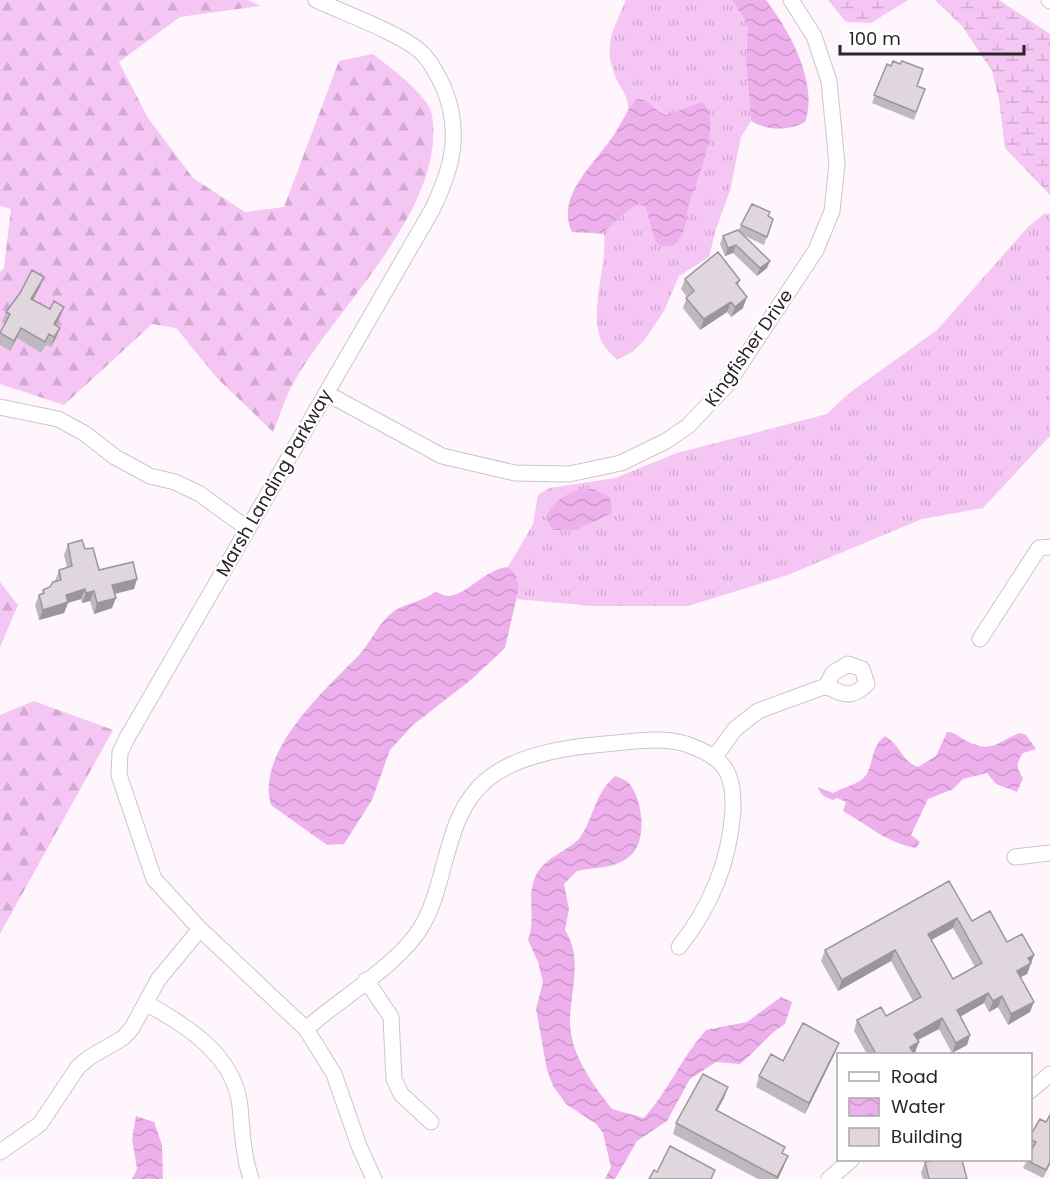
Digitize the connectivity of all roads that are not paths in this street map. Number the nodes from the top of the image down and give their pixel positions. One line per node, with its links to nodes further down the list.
1 (316, 0): 3 (street, Marsh Landing Parkway)
2 (790, 0): 3 (street, Kingfisher Drive)
3 (326, 393): 5 (street, Marsh Landing Parkway)
4 (0, 407): 5 (street)
5 (248, 529): 12 (street, Marsh Landing Parkway)
6 (1050, 547): 7 (street)
7 (980, 639)
8 (826, 686): 9 (street)
9 (714, 758): 13 (street); 14 (street)
10 (1050, 853): 11 (street)
11 (1015, 857)
12 (200, 929): 15 (street); 16 (street, Marsh Landing Parkway)
13 (679, 947)
14 (366, 980): 16 (street); 19 (street)
15 (146, 1003): 20 (street); 22 (street)
16 (306, 1029): 23 (street)
17 (1050, 1074): 18 (street)
18 (1032, 1089)
19 (431, 1122)
20 (0, 1152)
21 (850, 1161): 24 (street)
22 (251, 1179)
23 (374, 1179)
24 (829, 1179)

